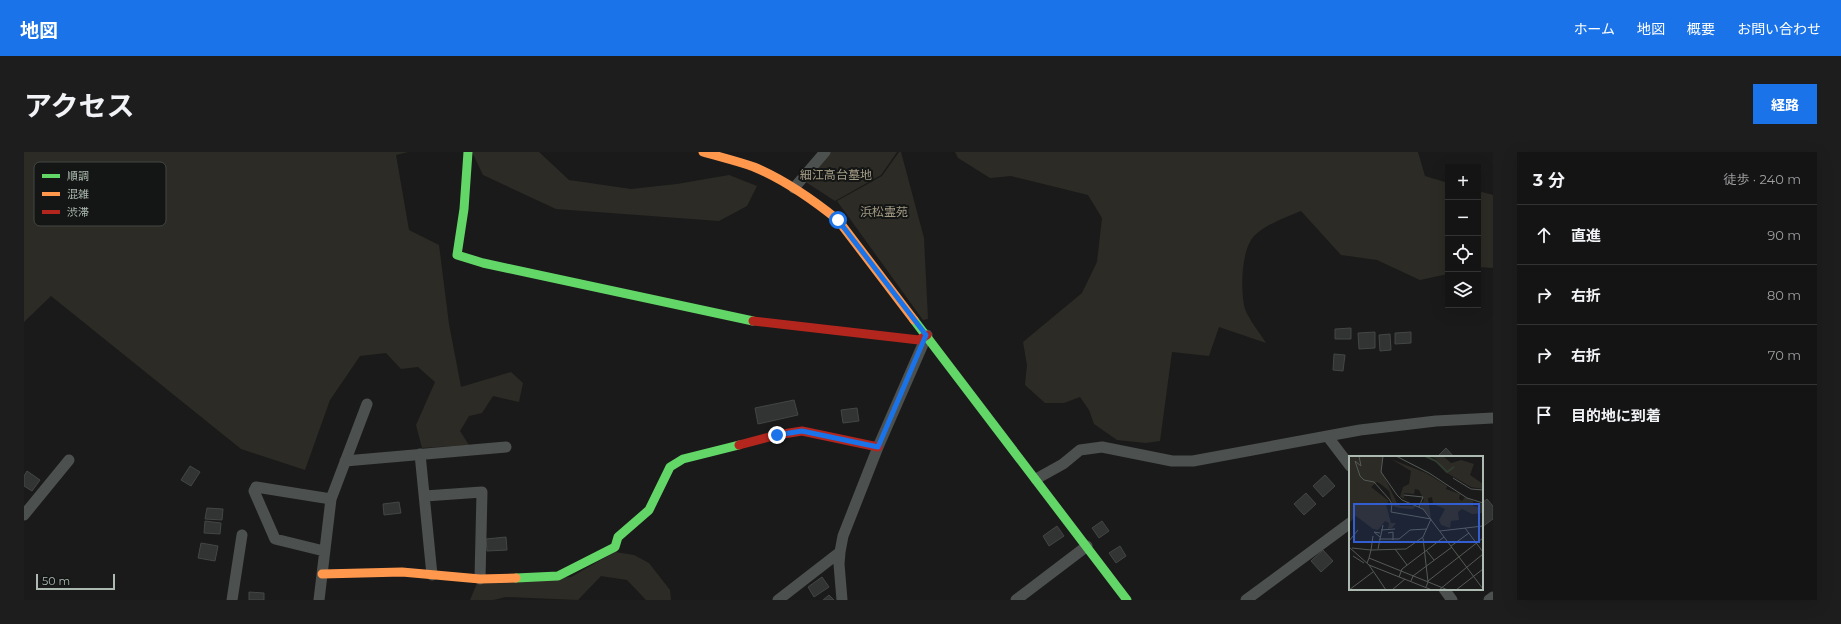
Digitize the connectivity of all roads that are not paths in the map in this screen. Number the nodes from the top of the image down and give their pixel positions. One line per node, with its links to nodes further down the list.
1 (468, 152): 5 (street)
2 (703, 152): 4 (street)
3 (825, 152): 4 (street)
4 (794, 188): 5 (street)
5 (926, 335): 10 (street); 15 (street)
6 (367, 404): 13 (street)
7 (1493, 418): 8 (street)
8 (1328, 436): 14 (street); 15 (street)
9 (506, 447): 11 (street)
10 (878, 447): 23 (street); 26 (street)
11 (420, 454): 13 (street); 16 (street)
12 (69, 460): 18 (street)
13 (345, 461): 17 (street)
14 (1349, 465)
15 (1036, 479): 21 (street)
16 (424, 496): 25 (street); 26 (street)
17 (331, 499): 22 (street); 22 (street)
18 (24, 515)
19 (1349, 524): 35 (street)
20 (242, 535): 29 (street)
21 (1087, 546): 33 (street); 34 (street)
22 (324, 551): 24 (street)
23 (840, 552): 31 (street); 32 (street)
24 (322, 574): 25 (street); 30 (street)
25 (432, 575): 26 (street)
26 (480, 579)
27 (1445, 590): 36 (street)
28 (1493, 597): 37 (street)
29 (232, 600)
30 (319, 600)
31 (778, 600)
32 (842, 600)
33 (1016, 600)
34 (1127, 600)
35 (1246, 600)
36 (1452, 600)
37 (1489, 600)

